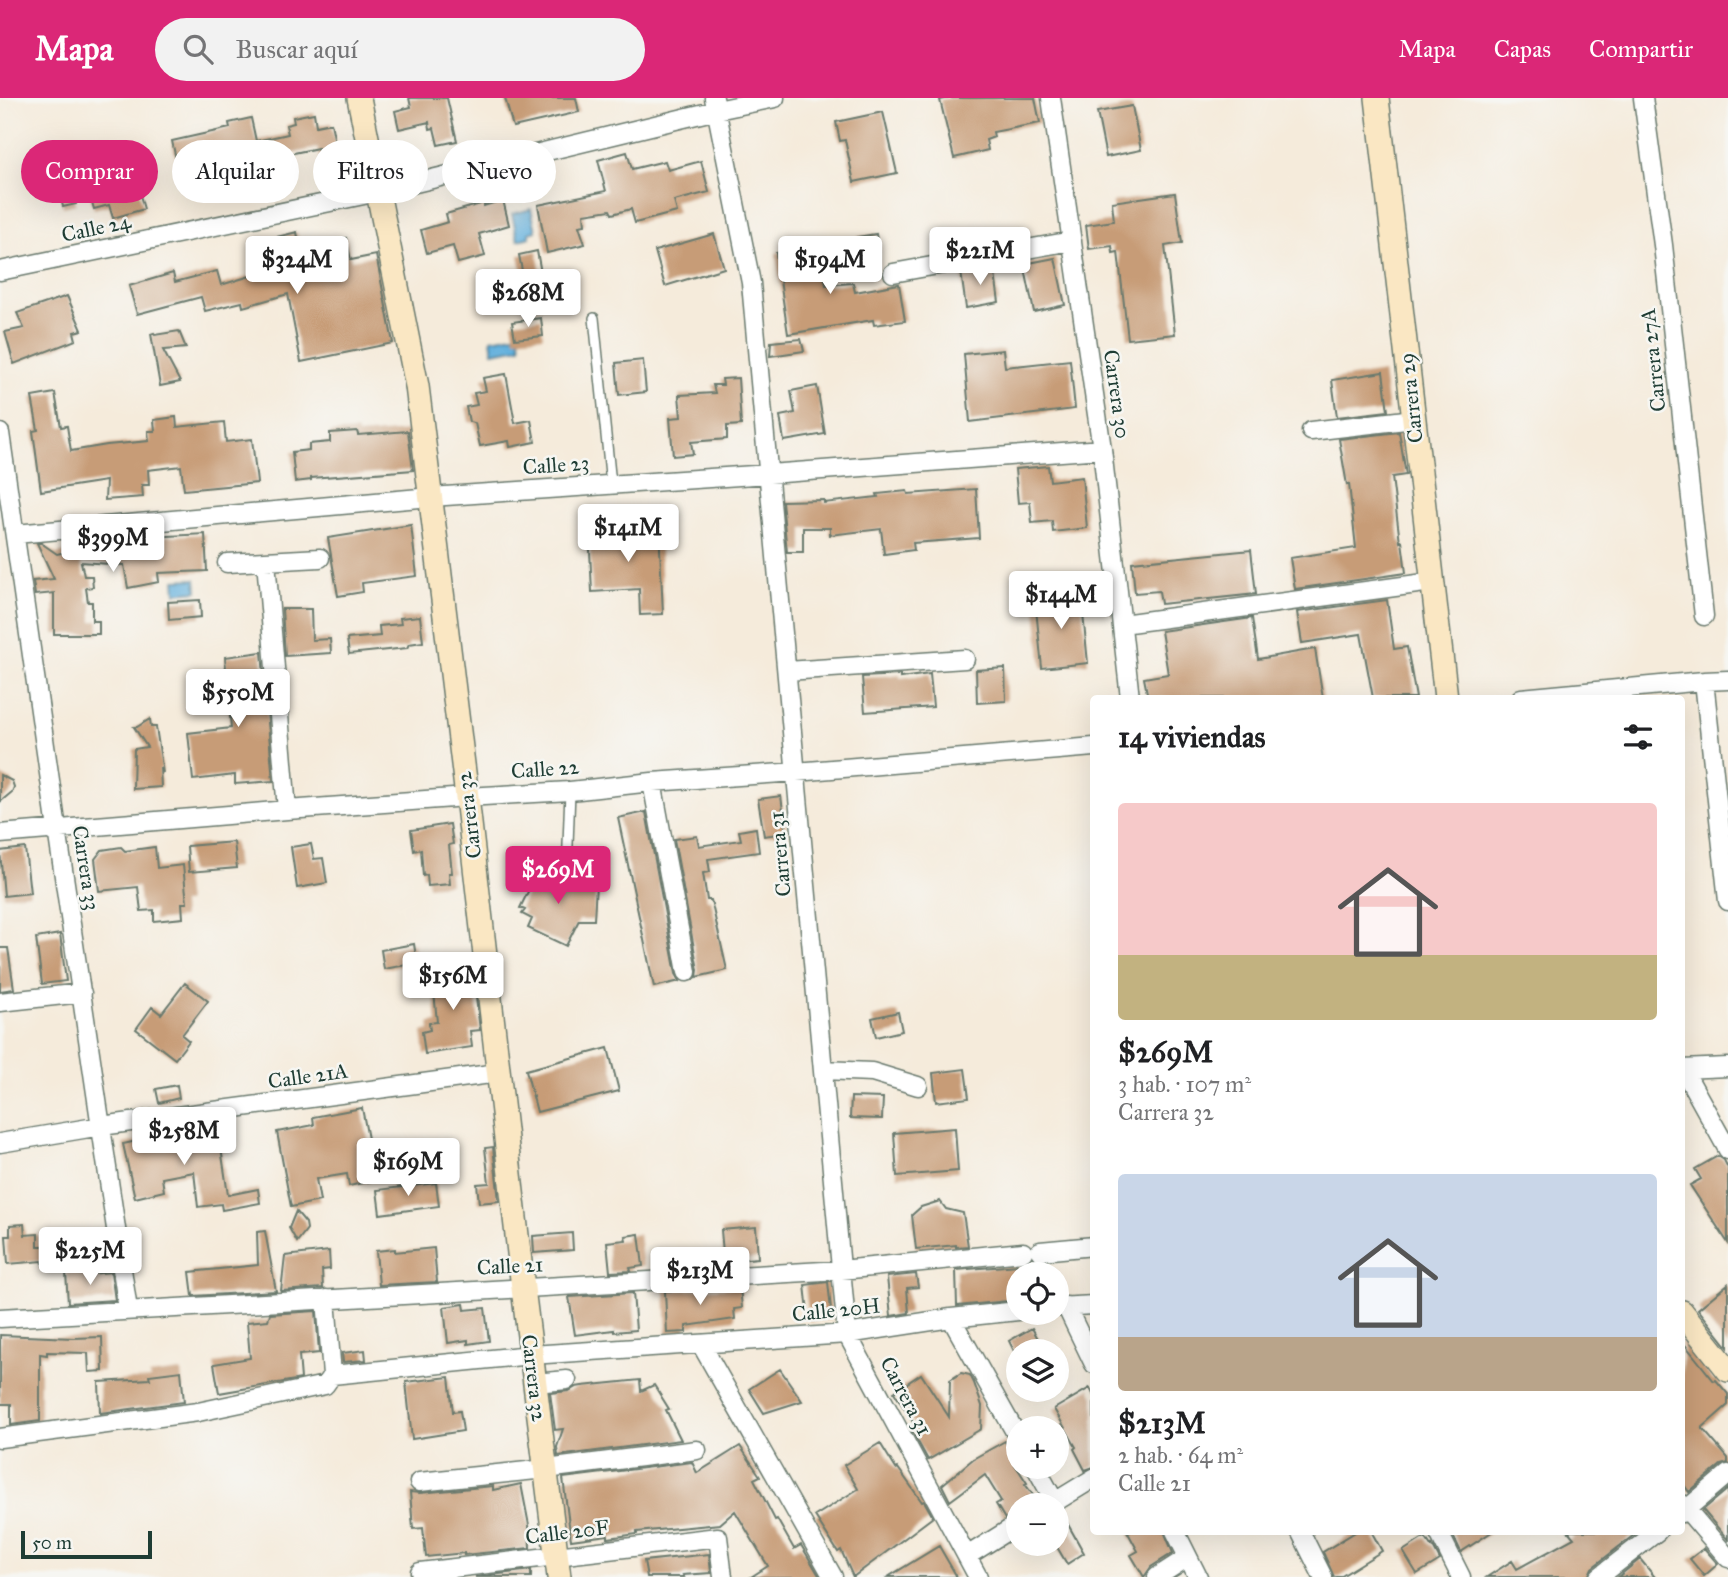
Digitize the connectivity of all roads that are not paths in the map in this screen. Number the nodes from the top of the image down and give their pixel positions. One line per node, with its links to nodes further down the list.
1 (359, 98): 7 (street, Carrera 32)
2 (775, 98): 6 (street, Calle 24)
3 (1051, 98): 11 (street, Carrera 30)
4 (1377, 98): 15 (street, Carrera 29)
5 (1643, 98): 27 (street, Carrera 27A)
6 (716, 104): 8 (street, Calle 24); 19 (street, Carrera 31)
7 (367, 140)
8 (428, 179)
9 (325, 203): 12 (street, Calle 24)
10 (380, 203): 21 (street, Carrera 32)
11 (1072, 241): 13 (street); 18 (street, Carrera 30)
12 (0, 271)
13 (893, 273)
14 (594, 318): 20 (lane)
15 (1414, 419): 16 (street); 26 (street, Carrera 29)
16 (1311, 431)
17 (0, 433): 22 (street, Carrera 33)
18 (1102, 449): 19 (street, Calle 23); 28 (street, Carrera 30)
19 (769, 474): 20 (street, Calle 23); 30 (street, Carrera 31)
20 (611, 484): 21 (street, Calle 23)
21 (431, 497): 22 (street, Calle 23); 40 (street, Carrera 32)
22 (15, 534): 42 (street, Carrera 33)
23 (320, 558): 24 (street)
24 (266, 561): 25 (street); 41 (street)
25 (228, 563)
26 (1432, 582): 28 (street); 34 (street, Carrera 29)
27 (1704, 617)
28 (1122, 624): 33 (street, Carrera 30)
29 (965, 659): 30 (street)
30 (787, 671): 37 (street, Carrera 31)
31 (1728, 680): 32 (street)
32 (1704, 681): 35 (street); 45 (street)
33 (1130, 695)
34 (1446, 695)
35 (1553, 695)
36 (1090, 747): 37 (street, Calle 22)
37 (796, 772): 38 (street, Calle 22); 51 (street, Carrera 31)
38 (652, 782): 39 (street, Calle 22); 46 (street)
39 (570, 791): 40 (street, Calle 22); 44 (lane)
40 (467, 797): 41 (street, Calle 22); 52 (street, Carrera 32)
41 (287, 810): 42 (street, Calle 22)
42 (57, 829): 43 (street, Calle 22); 47 (street, Carrera 33)
43 (0, 834)
44 (567, 871)
45 (1728, 901)
46 (687, 972)
47 (82, 993): 48 (street); 55 (street, Carrera 33)
48 (0, 1002)
49 (1728, 1067): 50 (street)
50 (1685, 1069)
51 (823, 1070): 54 (street); 59 (street, Carrera 31)
52 (498, 1073): 55 (street, Calle 21A); 60 (street, Carrera 32)
53 (1685, 1074): 57 (street)
54 (918, 1086)
55 (102, 1126): 56 (street, Calle 21A); 64 (street, Carrera 33)
56 (0, 1143)
57 (1728, 1150)
58 (1090, 1246): 59 (street, Calle 21)
59 (841, 1270): 60 (street, Calle 21); 70 (street, Carrera 31)
60 (523, 1288): 61 (street, Calle 21); 72 (street, Carrera 32)
61 (326, 1299): 64 (street, Calle 21); 75 (street)
62 (1090, 1305): 63 (street)
63 (1069, 1307)
64 (128, 1310): 67 (street, Calle 21)
65 (1006, 1312): 68 (street, Calle 20H)
66 (1685, 1316): 74 (street)
67 (0, 1318)
68 (951, 1318): 70 (street, Calle 20H); 78 (street)
69 (1069, 1321): 73 (street)
70 (847, 1334): 71 (street, Calle 20H); 93 (street, Carrera 31)
71 (701, 1345): 72 (street, Calle 20H); 99 (street)
72 (531, 1356): 75 (street, Calle 20H); 77 (street, Carrera 32)
73 (1090, 1357)
74 (1728, 1370)
75 (332, 1376): 79 (street, Calle 20H)
76 (567, 1380): 77 (street)
77 (535, 1383): 81 (street, Carrera 32)
78 (1006, 1416)
79 (0, 1438)
80 (697, 1450): 81 (street)
81 (546, 1469): 84 (street); 96 (street, Carrera 32)
82 (1728, 1474): 86 (street)
83 (1090, 1480): 85 (street)
84 (419, 1482)
85 (1069, 1493)
86 (1685, 1507)
87 (1685, 1511): 95 (street)
88 (1006, 1532): 93 (street)
89 (1177, 1535): 94 (street)
90 (1302, 1535): 103 (street)
91 (1440, 1535): 104 (street)
92 (1653, 1535): 105 (street)
93 (967, 1556): 100 (street, Carrera 31)
94 (1188, 1557): 101 (street); 102 (street)
95 (1728, 1558)
96 (558, 1566): 97 (street, Calle 20F); 98 (street, Calle 20F)
97 (420, 1572)
98 (723, 1577)
99 (833, 1577)
100 (978, 1577)
101 (1157, 1577)
102 (1198, 1577)
103 (1323, 1577)
104 (1461, 1577)
105 (1599, 1577)

